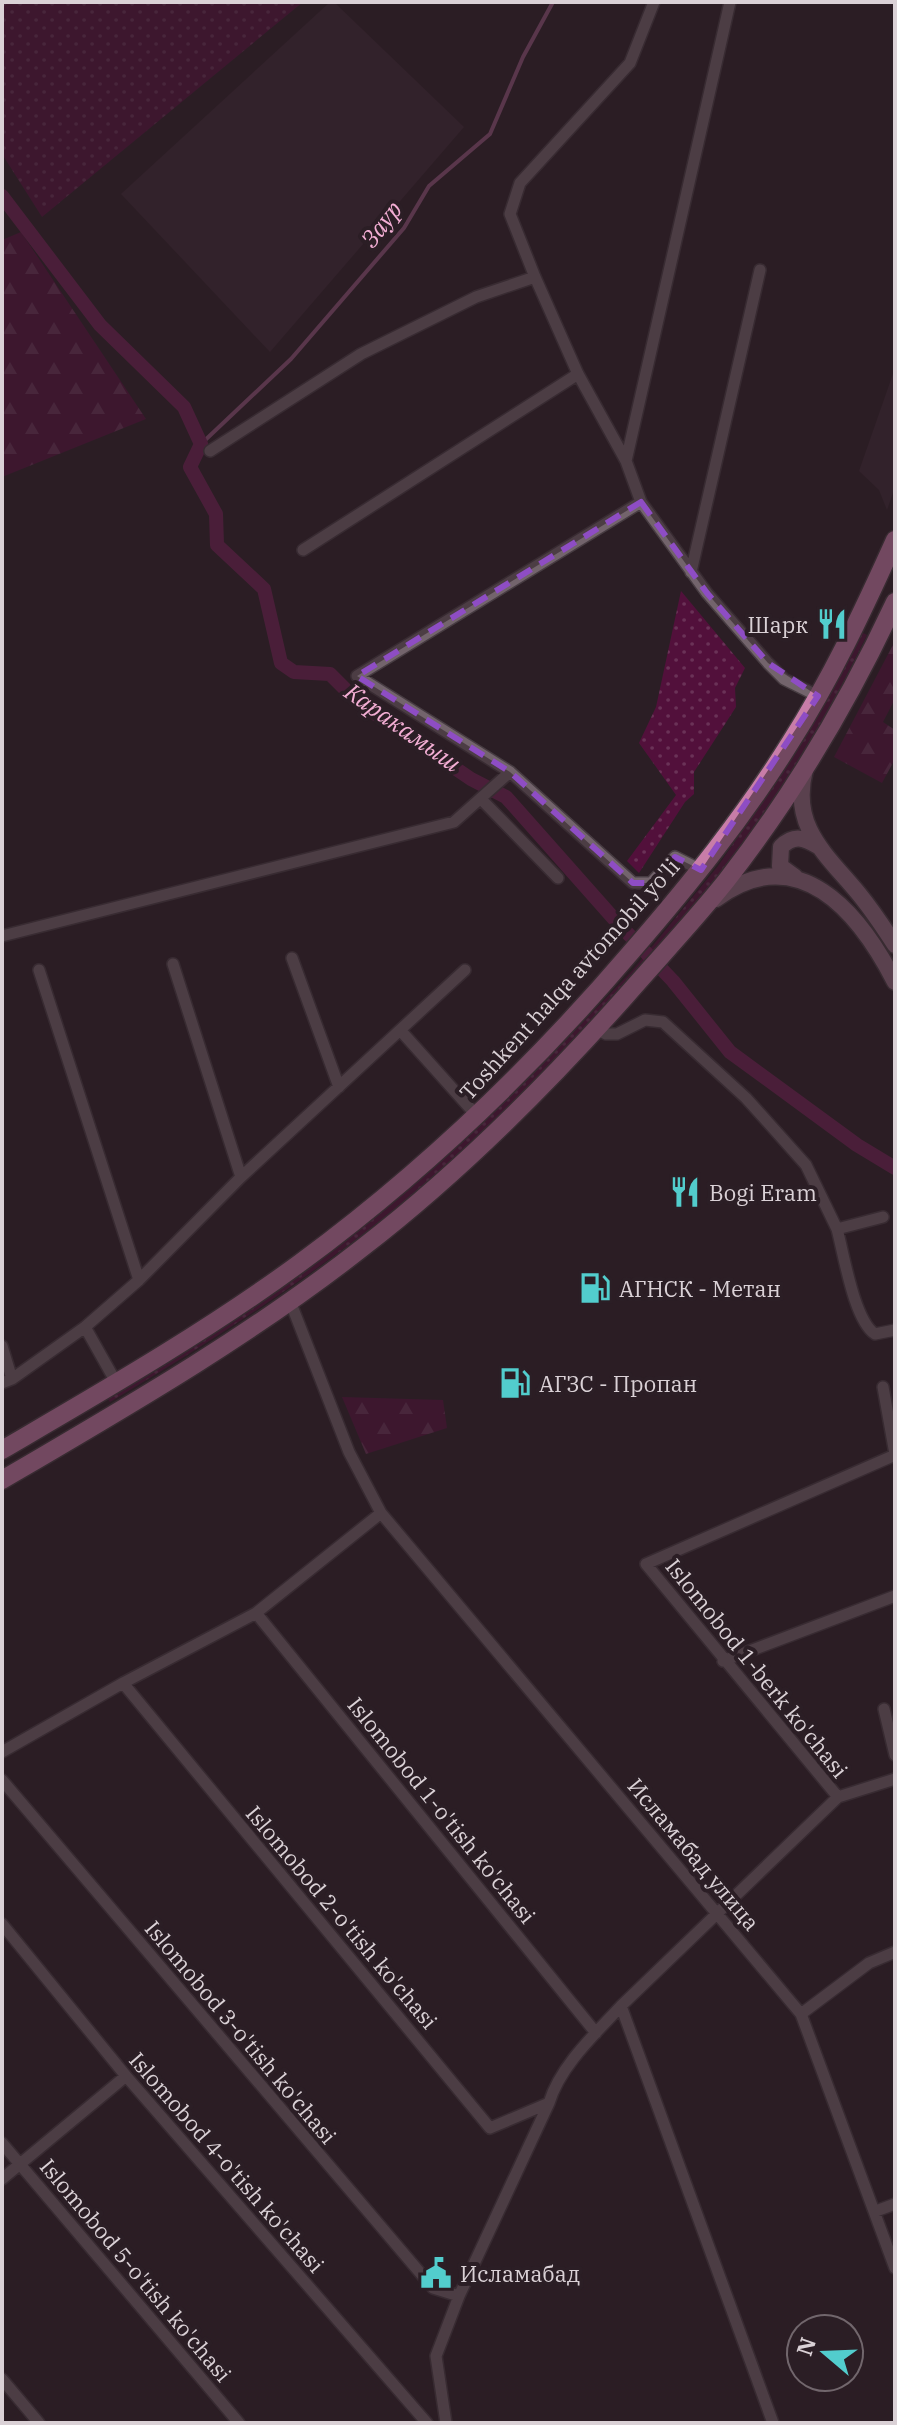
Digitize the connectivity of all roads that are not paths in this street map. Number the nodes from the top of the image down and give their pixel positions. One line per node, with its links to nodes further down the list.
1 (654, 2): 4 (street)
2 (730, 2): 7 (street)
3 (760, 270): 11 (street)
4 (535, 277): 5 (street); 6 (street)
5 (578, 374): 7 (street); 10 (street)
6 (210, 451)
7 (626, 461): 8 (street)
8 (641, 502): 11 (street); 17 (street)
9 (895, 540): 13 (highway, Toshkent halqa avtomobil yo'li)
10 (303, 550)
11 (691, 572): 15 (street)
12 (895, 602): 14 (highway)
13 (860, 616): 14 (highway); 15 (highway, Toshkent halqa avtomobil yo'li)
14 (883, 628): 16 (highway)
15 (818, 696): 20 (highway, Toshkent halqa avtomobil yo'li)
16 (807, 764): 19 (main road); 23 (highway)
17 (510, 772): 18 (street); 20 (street)
18 (482, 800): 22 (street); 24 (street)
19 (820, 847): 21 (main road); 25 (main road)
20 (701, 870): 34 (highway, Toshkent halqa avtomobil yo'li)
21 (796, 877): 23 (main road); 30 (main road)
22 (558, 878)
23 (697, 916): 31 (highway)
24 (2, 936)
25 (895, 945)
26 (292, 958): 33 (street)
27 (173, 964): 35 (street)
28 (39, 970): 38 (street)
29 (465, 970): 32 (street)
30 (895, 982)
31 (596, 1029): 37 (street); 39 (highway)
32 (401, 1031): 33 (street); 34 (street)
33 (339, 1087): 35 (street)
34 (477, 1116): 46 (highway, Toshkent halqa avtomobil yo'li)
35 (241, 1177): 38 (street)
36 (883, 1217): 37 (street)
37 (837, 1229): 41 (street)
38 (139, 1280): 40 (street)
39 (290, 1301): 47 (highway); 51 (street, Исламабад улица)
40 (85, 1327): 43 (street); 44 (street)
41 (895, 1330)
42 (2, 1346): 44 (street)
43 (112, 1375)
44 (7, 1381)
45 (883, 1387): 49 (street)
46 (80, 1404): 47 (highway); 48 (highway, Toshkent halqa avtomobil yo'li)
47 (94, 1426): 50 (highway)
48 (2, 1450)
49 (895, 1455): 54 (street, Islomobod 1-berk ko'chasi)
50 (2, 1480)
51 (381, 1513): 53 (street); 62 (street, Исламабад улица)
52 (895, 1596): 54 (street)
53 (256, 1613): 55 (street); 67 (street, Islomobod 1-o'tish ko'chasi)
54 (723, 1661): 61 (street, Islomobod 1-berk ko'chasi)
55 (123, 1683): 57 (street); 69 (street, Islomobod 2-o'tish ko'chasi)
56 (884, 1709): 58 (street)
57 (2, 1752)
58 (895, 1755)
59 (895, 1779): 61 (street)
60 (2, 1780): 76 (street, Islomobod 3-o'tish ko'chasi)
61 (838, 1797): 62 (street)
62 (718, 1914): 65 (street); 66 (street, Исламабад улица)
63 (2, 1924): 68 (street, Islomobod 4-o'tish ko'chasi)
64 (895, 1952): 66 (street)
65 (621, 2006): 67 (street); 82 (street)
66 (801, 2014): 74 (street, Исламабад улица)
67 (596, 2033): 69 (street)
68 (126, 2076): 71 (street); 80 (street, Islomobod 4-o'tish ko'chasi)
69 (549, 2103): 76 (street)
70 (2, 2143): 71 (street, Islomobod 5-o'tish ko'chasi)
71 (19, 2164): 72 (street); 79 (street, Islomobod 5-o'tish ko'chasi)
72 (2, 2179)
73 (895, 2204): 74 (street)
74 (876, 2211): 75 (street, Исламабад улица)
75 (895, 2268)
76 (459, 2296): 81 (street)
77 (2, 2379): 78 (street)
78 (39, 2423)
79 (239, 2423)
80 (427, 2423)
81 (446, 2423)
82 (773, 2423)

